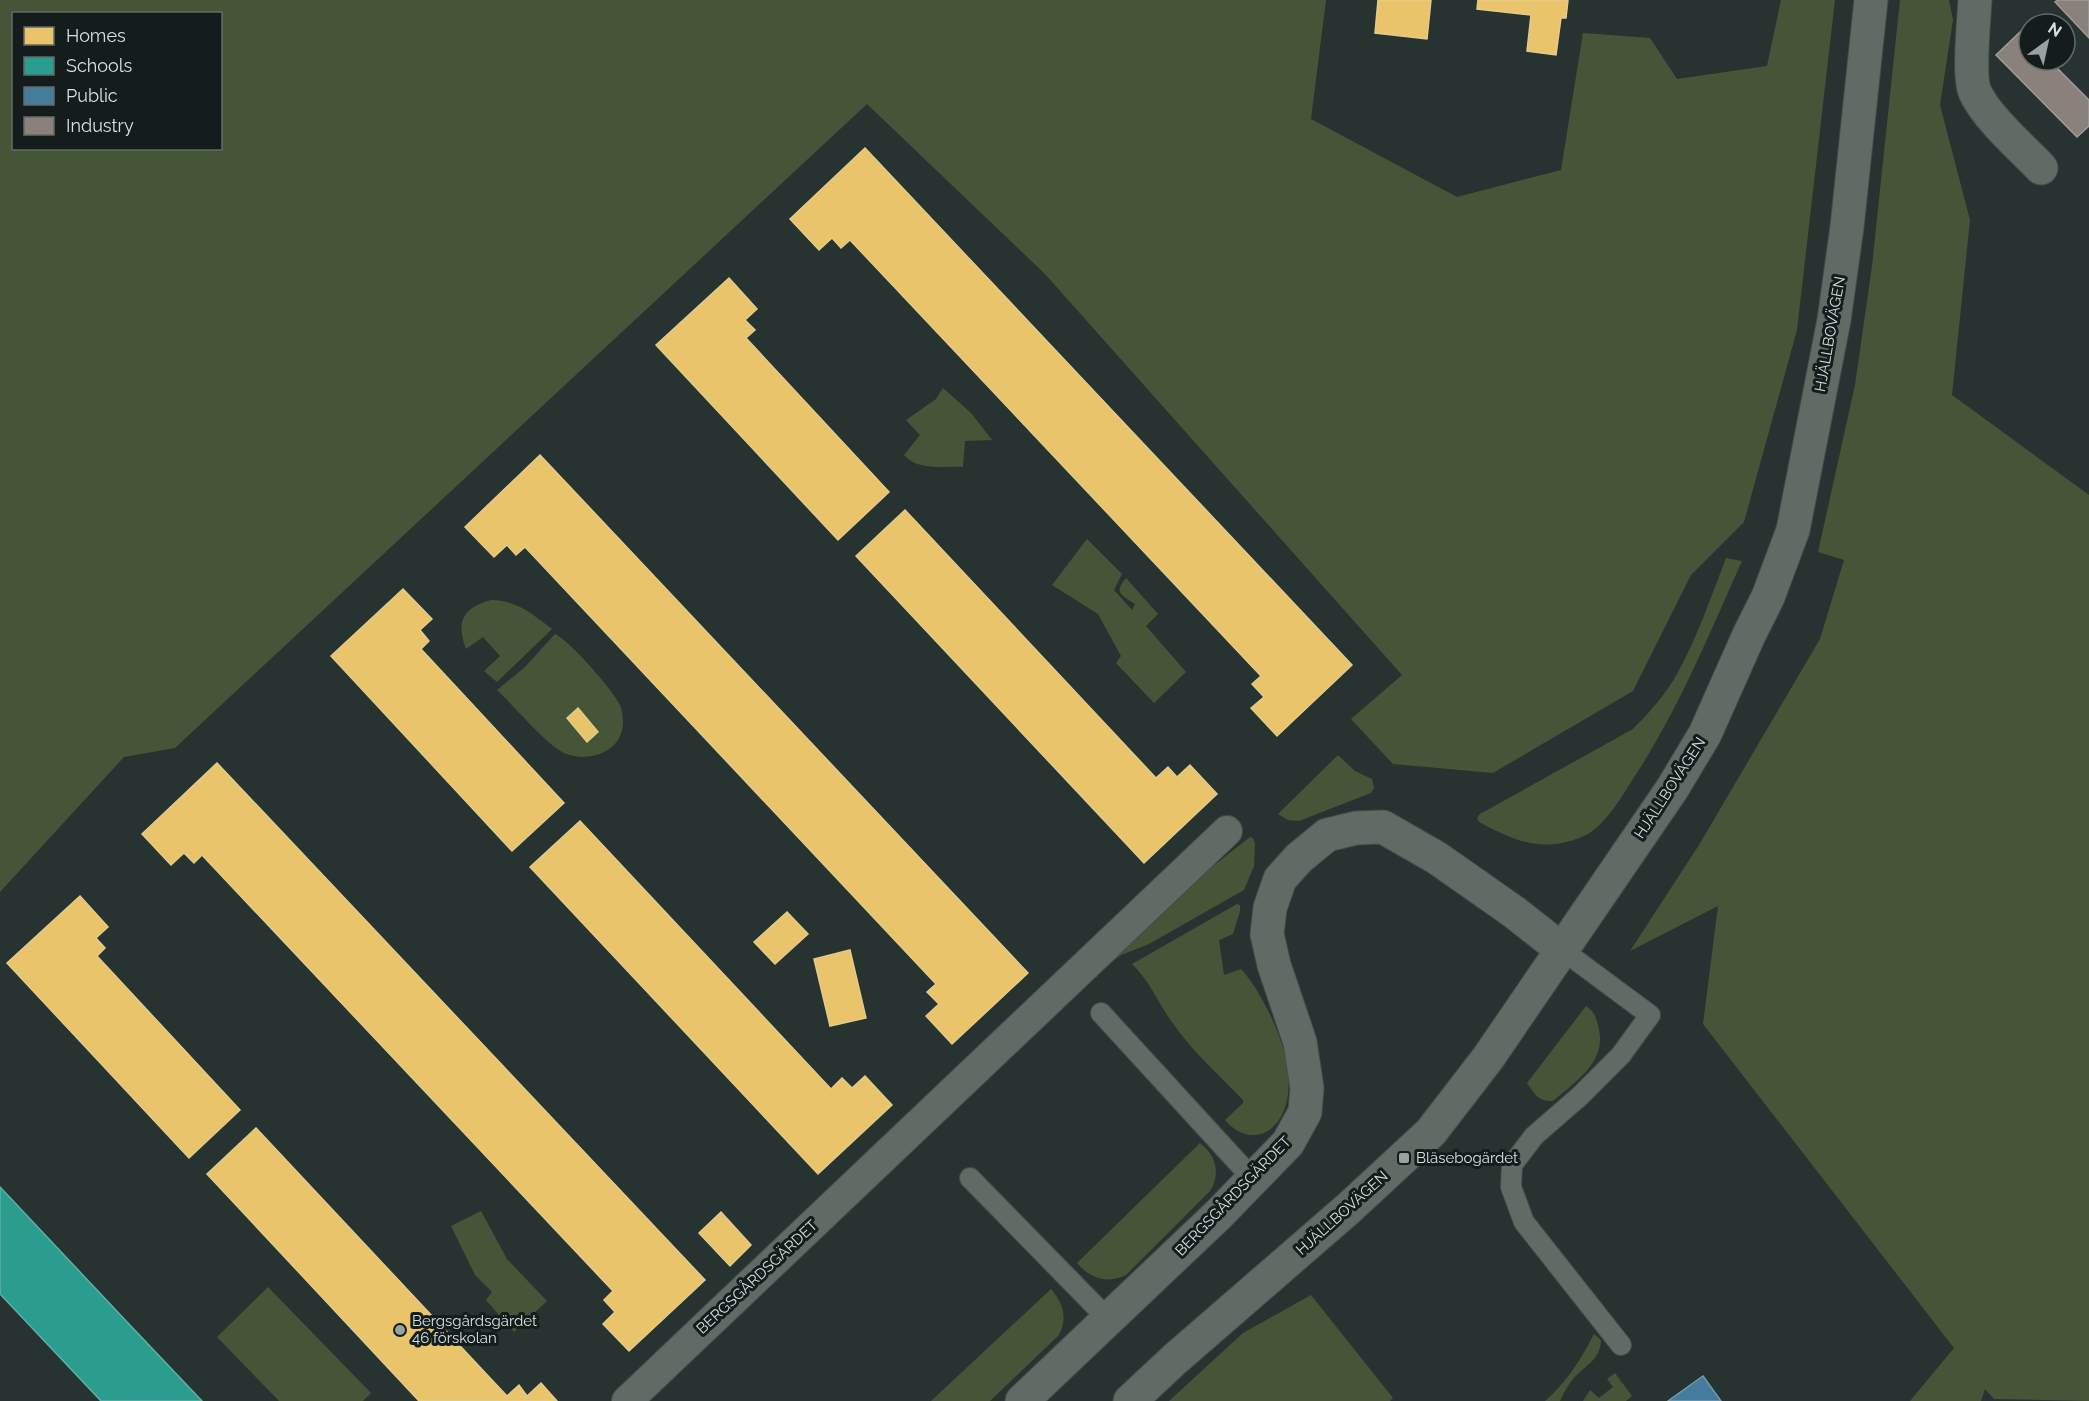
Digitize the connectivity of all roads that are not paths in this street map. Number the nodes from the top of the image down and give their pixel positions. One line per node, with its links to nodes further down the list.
1 (1871, 0): 5 (street, HJÄLLBOVÄGEN)
2 (1975, 0): 3 (street)
3 (2041, 168)
4 (1227, 831): 11 (street, BERGSGÅRDSGÄRDET)
5 (1561, 950): 8 (street, BERGSGÅRDSGÄRDET); 10 (lane); 13 (street, HJÄLLBOVÄGEN)
6 (1101, 1013): 8 (lane)
7 (970, 1178): 9 (lane)
8 (1253, 1179): 9 (street, BERGSGÅRDSGÄRDET)
9 (1108, 1319): 12 (street, BERGSGÅRDSGÄRDET)
10 (1621, 1345)
11 (627, 1401)
12 (1022, 1401)
13 (1130, 1401)

